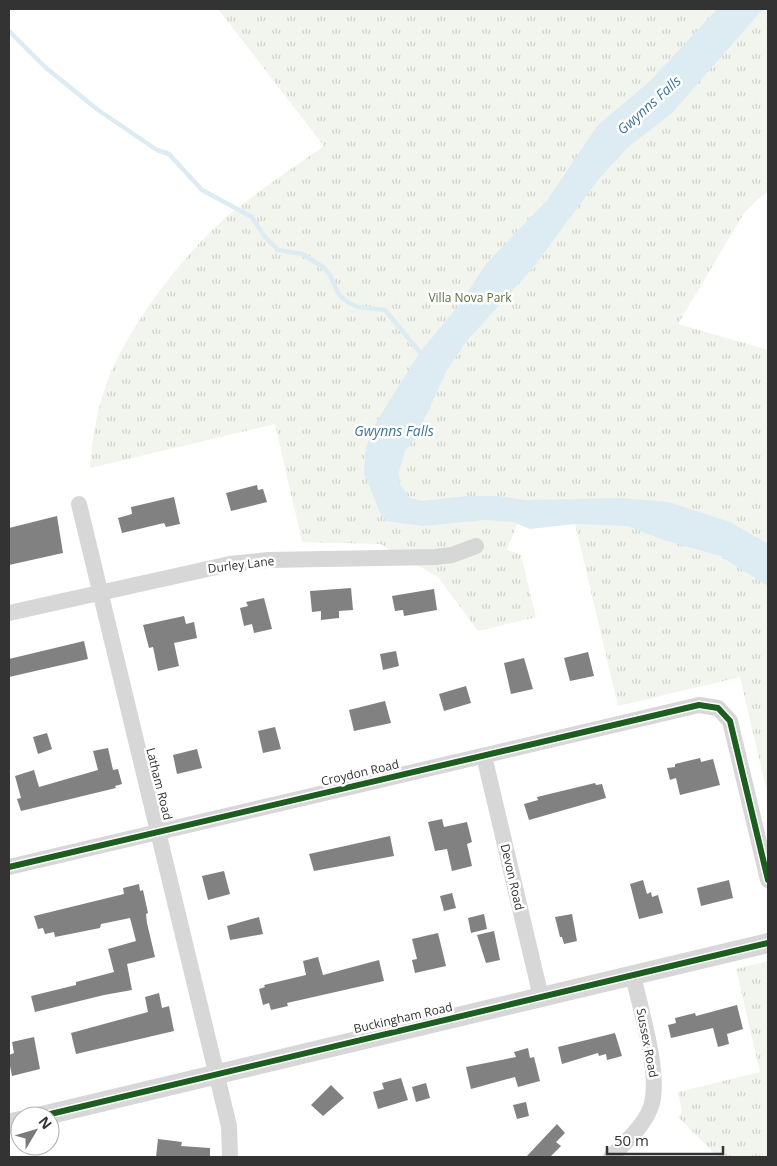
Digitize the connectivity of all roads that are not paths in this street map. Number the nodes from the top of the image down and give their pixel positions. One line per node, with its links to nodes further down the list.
1 (79, 504): 3 (street, Latham Road)
2 (476, 546): 3 (street, Durley Lane)
3 (102, 591): 4 (street, Durley Lane); 6 (street, Latham Road)
4 (9, 613)
5 (484, 756): 6 (street, Croydon Road); 8 (street, Croydon Road); 11 (street, Devon Road)
6 (159, 831): 7 (street, Croydon Road); 12 (street, Latham Road)
7 (9, 867)
8 (768, 880)
9 (768, 942): 10 (street, Buckingham Road)
10 (633, 975): 11 (street, Buckingham Road); 15 (street, Sussex Road)
11 (541, 997): 12 (street, Buckingham Road)
12 (217, 1074): 13 (street, Buckingham Road); 14 (street, Latham Road)
13 (60, 1112)
14 (230, 1157)
15 (611, 1157)

